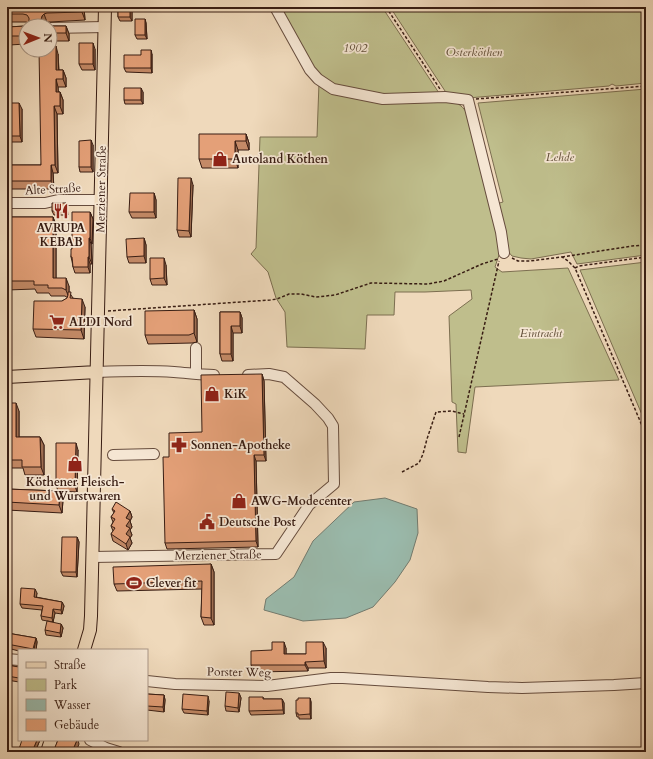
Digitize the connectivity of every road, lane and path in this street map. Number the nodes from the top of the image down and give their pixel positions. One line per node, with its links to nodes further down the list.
1 (105, 7): 4 (main road, Merziener Straße)
2 (275, 7): 7 (street)
3 (386, 7): 7 (path)
4 (105, 27): 5 (street); 9 (main road, Merziener Straße)
5 (58, 28)
6 (646, 86): 8 (path)
7 (445, 97): 8 (street)
8 (468, 100): 12 (street)
9 (101, 200): 10 (street, Alte Straße); 16 (main road, Merziener Straße)
10 (7, 203)
11 (646, 245): 13 (path)
12 (502, 256): 13 (path); 16 (path); 23 (path)
13 (562, 257): 15 (path)
14 (646, 257): 15 (path)
15 (575, 268): 24 (path)
16 (98, 312): 18 (main road, Merziener Straße)
17 (196, 348): 19 (street)
18 (97, 372): 19 (street); 22 (main road); 29 (main road, Merziener Straße)
19 (196, 374): 20 (street)
20 (226, 375)
21 (240, 375): 29 (street, Merziener Straße)
22 (7, 376)
23 (464, 414): 25 (path); 28 (path)
24 (646, 435)
25 (459, 437)
26 (154, 454): 27 (street)
27 (113, 455)
28 (402, 472)
29 (93, 557): 30 (main road, Merziener Straße)
30 (84, 649)
31 (7, 659): 32 (street)
32 (18, 660)
33 (148, 681): 34 (street, Porster Weg)
34 (646, 683)
35 (51, 741): 37 (main road)
36 (92, 741): 38 (street)
37 (47, 752)
38 (119, 752)

